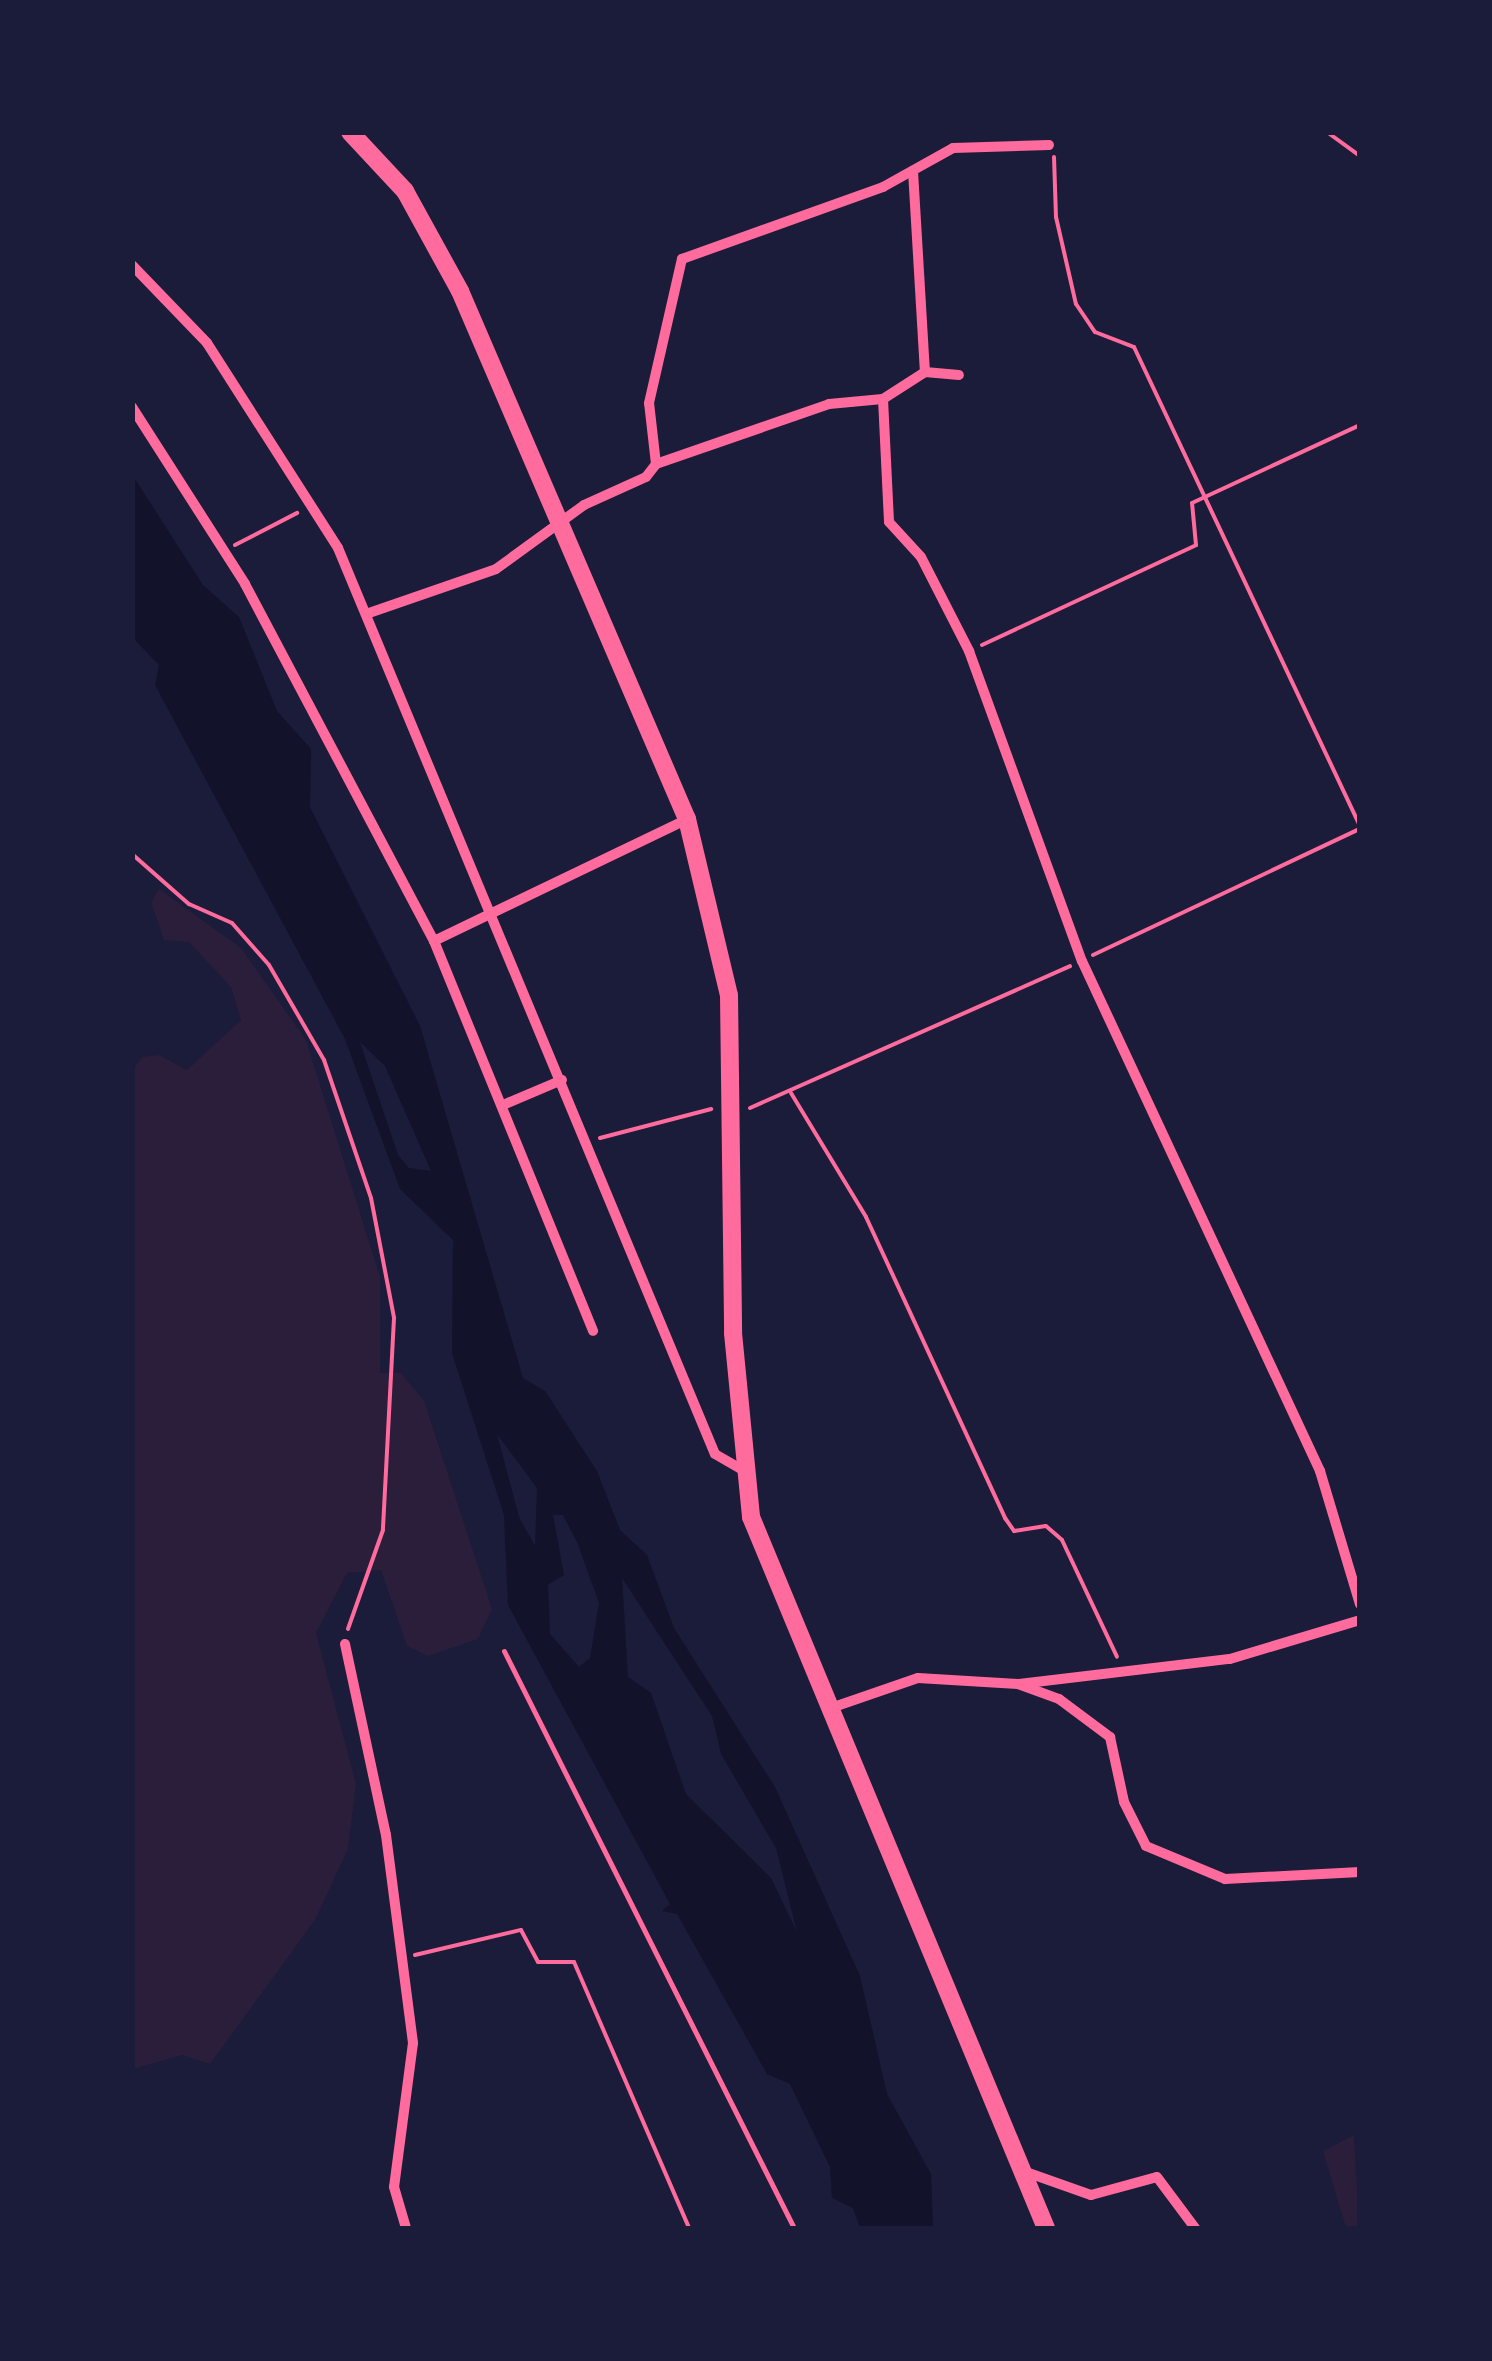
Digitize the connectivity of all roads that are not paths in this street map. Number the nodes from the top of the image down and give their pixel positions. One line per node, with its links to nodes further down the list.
1 (350, 132): 10 (highway)
2 (1049, 144): 3 (street)
3 (913, 171): 5 (street); 9 (street)
4 (132, 264): 11 (street)
5 (926, 372): 6 (street); 7 (street)
6 (959, 375)
7 (884, 399): 9 (street); 19 (street)
8 (132, 406): 14 (street)
9 (656, 464): 10 (street)
10 (558, 523): 11 (street); 12 (highway)
11 (369, 614): 13 (street)
12 (686, 819): 13 (street); 18 (highway)
13 (494, 913): 14 (street); 15 (street)
14 (434, 941): 16 (street)
15 (562, 1080): 16 (street); 18 (street)
16 (503, 1105): 17 (street)
17 (593, 1331)
18 (744, 1470): 25 (highway)
19 (1357, 1590): 20 (street)
20 (1360, 1604)
21 (1360, 1620): 24 (street)
22 (346, 1644): 28 (street)
23 (504, 1651): 29 (lane)
24 (1018, 1684): 25 (street); 26 (street)
25 (826, 1709): 27 (highway)
26 (1360, 1872)
27 (1021, 2171): 30 (highway); 31 (street)
28 (406, 2228)
29 (794, 2228)
30 (1046, 2228)
31 (1195, 2228)

